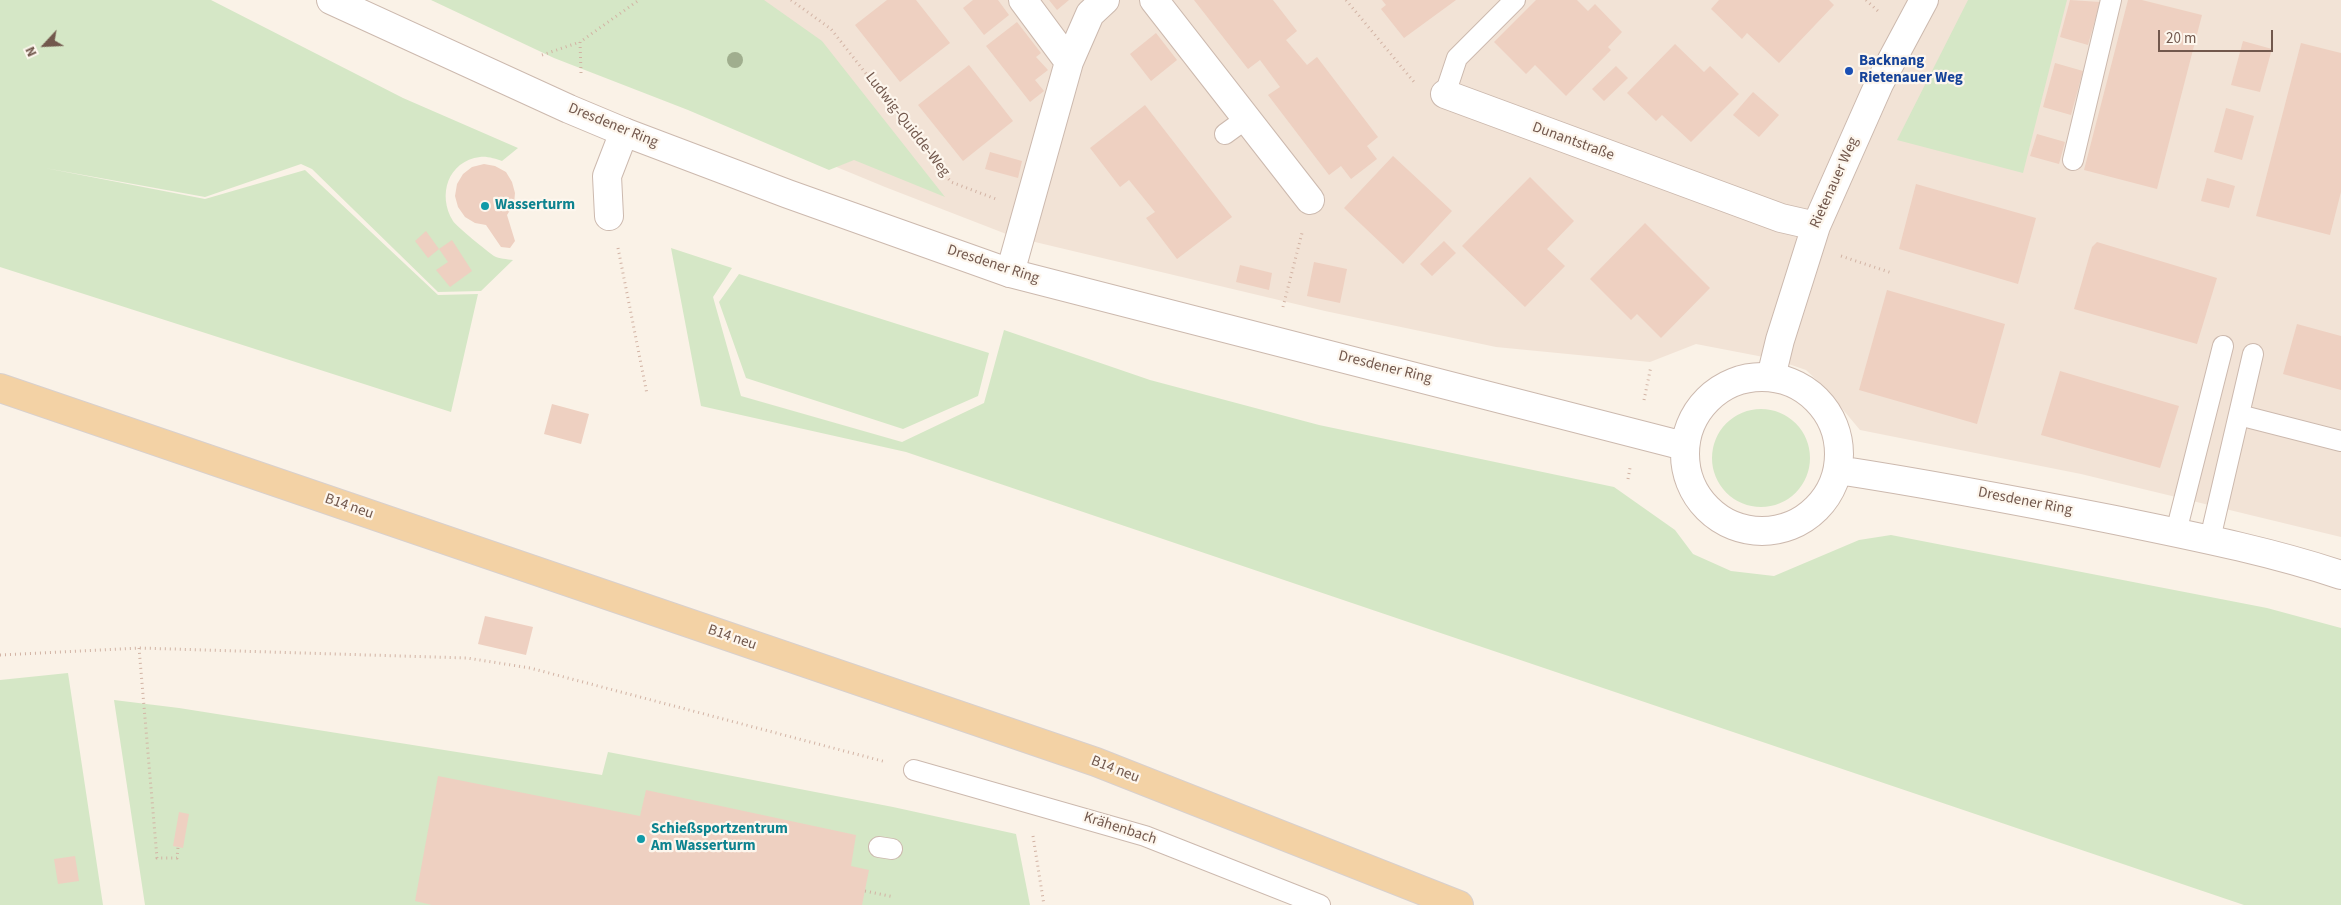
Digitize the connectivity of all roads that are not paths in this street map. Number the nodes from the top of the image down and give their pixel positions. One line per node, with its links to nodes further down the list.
1 (331, 0): 11 (street, Dresdener Ring)
2 (1023, 0): 8 (street)
3 (1105, 0): 8 (street)
4 (1154, 0): 10 (street)
5 (1515, 0): 9 (lane)
6 (1924, 0): 16 (street, Rietenauer Weg)
7 (2111, 0): 13 (lane)
8 (1069, 62): 17 (street)
9 (1445, 94): 16 (street, Dunantstraße)
10 (1247, 118): 12 (lane); 14 (street)
11 (624, 132): 15 (street); 17 (street, Dresdener Ring)
12 (1225, 134)
13 (2073, 160)
14 (1310, 200)
15 (609, 216)
16 (1812, 235): 20 (street, Rietenauer Weg)
17 (1010, 273): 24 (street, Dresdener Ring)
18 (2223, 346): 26 (lane)
19 (2253, 354): 22 (lane)
20 (1771, 377): 24 (street); 25 (street)
21 (0, 388): 31 (main road, B14 neu)
22 (2239, 415): 23 (lane); 27 (lane)
23 (2341, 441)
24 (1684, 446): 25 (street)
25 (1838, 470): 26 (street, Dresdener Ring)
26 (2176, 532): 27 (street, Dresdener Ring)
27 (2210, 540): 28 (street, Dresdener Ring)
28 (2341, 575)
29 (914, 770): 30 (lane, Krähenbach)
30 (1320, 905)
31 (1459, 905)

